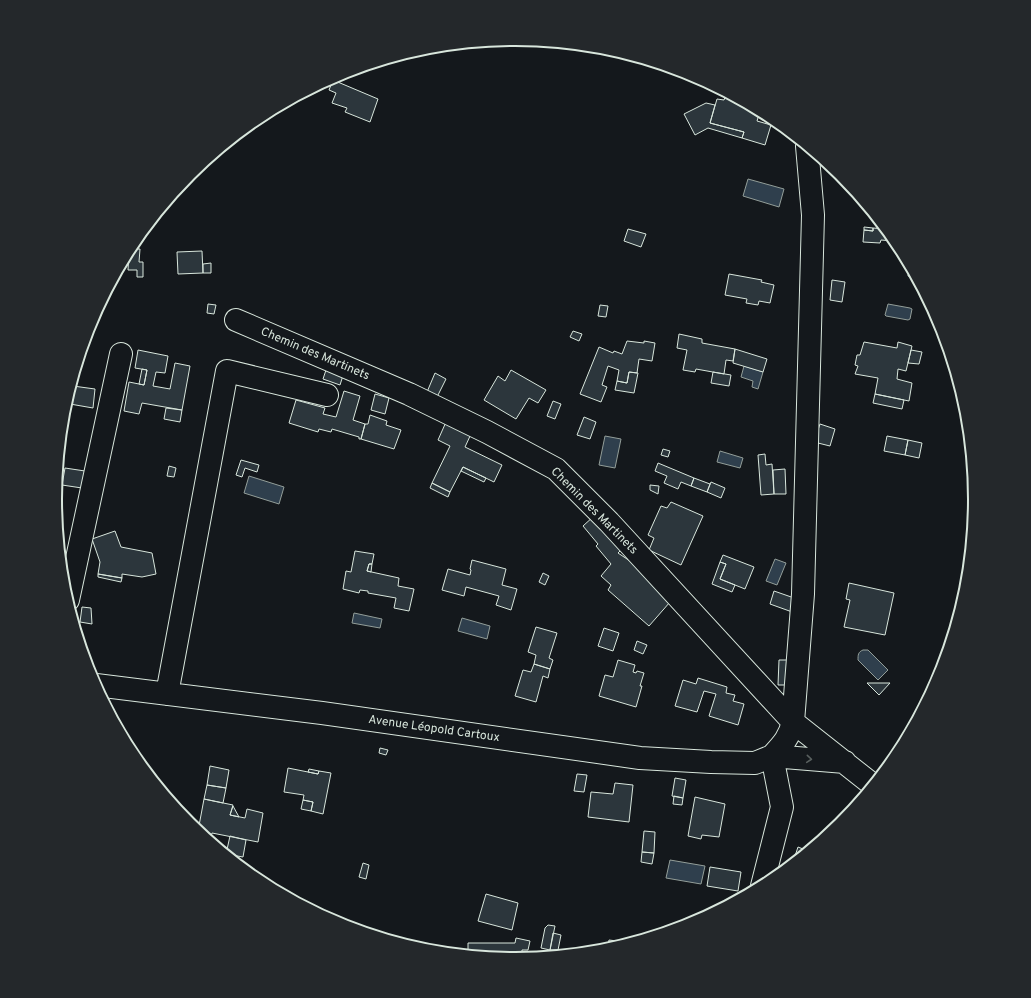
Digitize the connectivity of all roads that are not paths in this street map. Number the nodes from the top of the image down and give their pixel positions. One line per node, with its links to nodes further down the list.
1 (808, 153): 8 (street)
2 (236, 320): 8 (street, Chemin des Martinets)
3 (121, 354): 5 (street)
4 (327, 395): 7 (street)
5 (71, 586)
6 (103, 686): 7 (street, Avenue Léopold Cartoux)
7 (167, 694): 9 (street, Avenue Léopold Cartoux)
8 (792, 722): 9 (street); 10 (street, Chemin des Martinets)
9 (772, 756): 10 (street, one-way to 10); 12 (street)
10 (845, 762): 11 (street, Chemin des Martinets)
11 (869, 782)
12 (764, 878)

